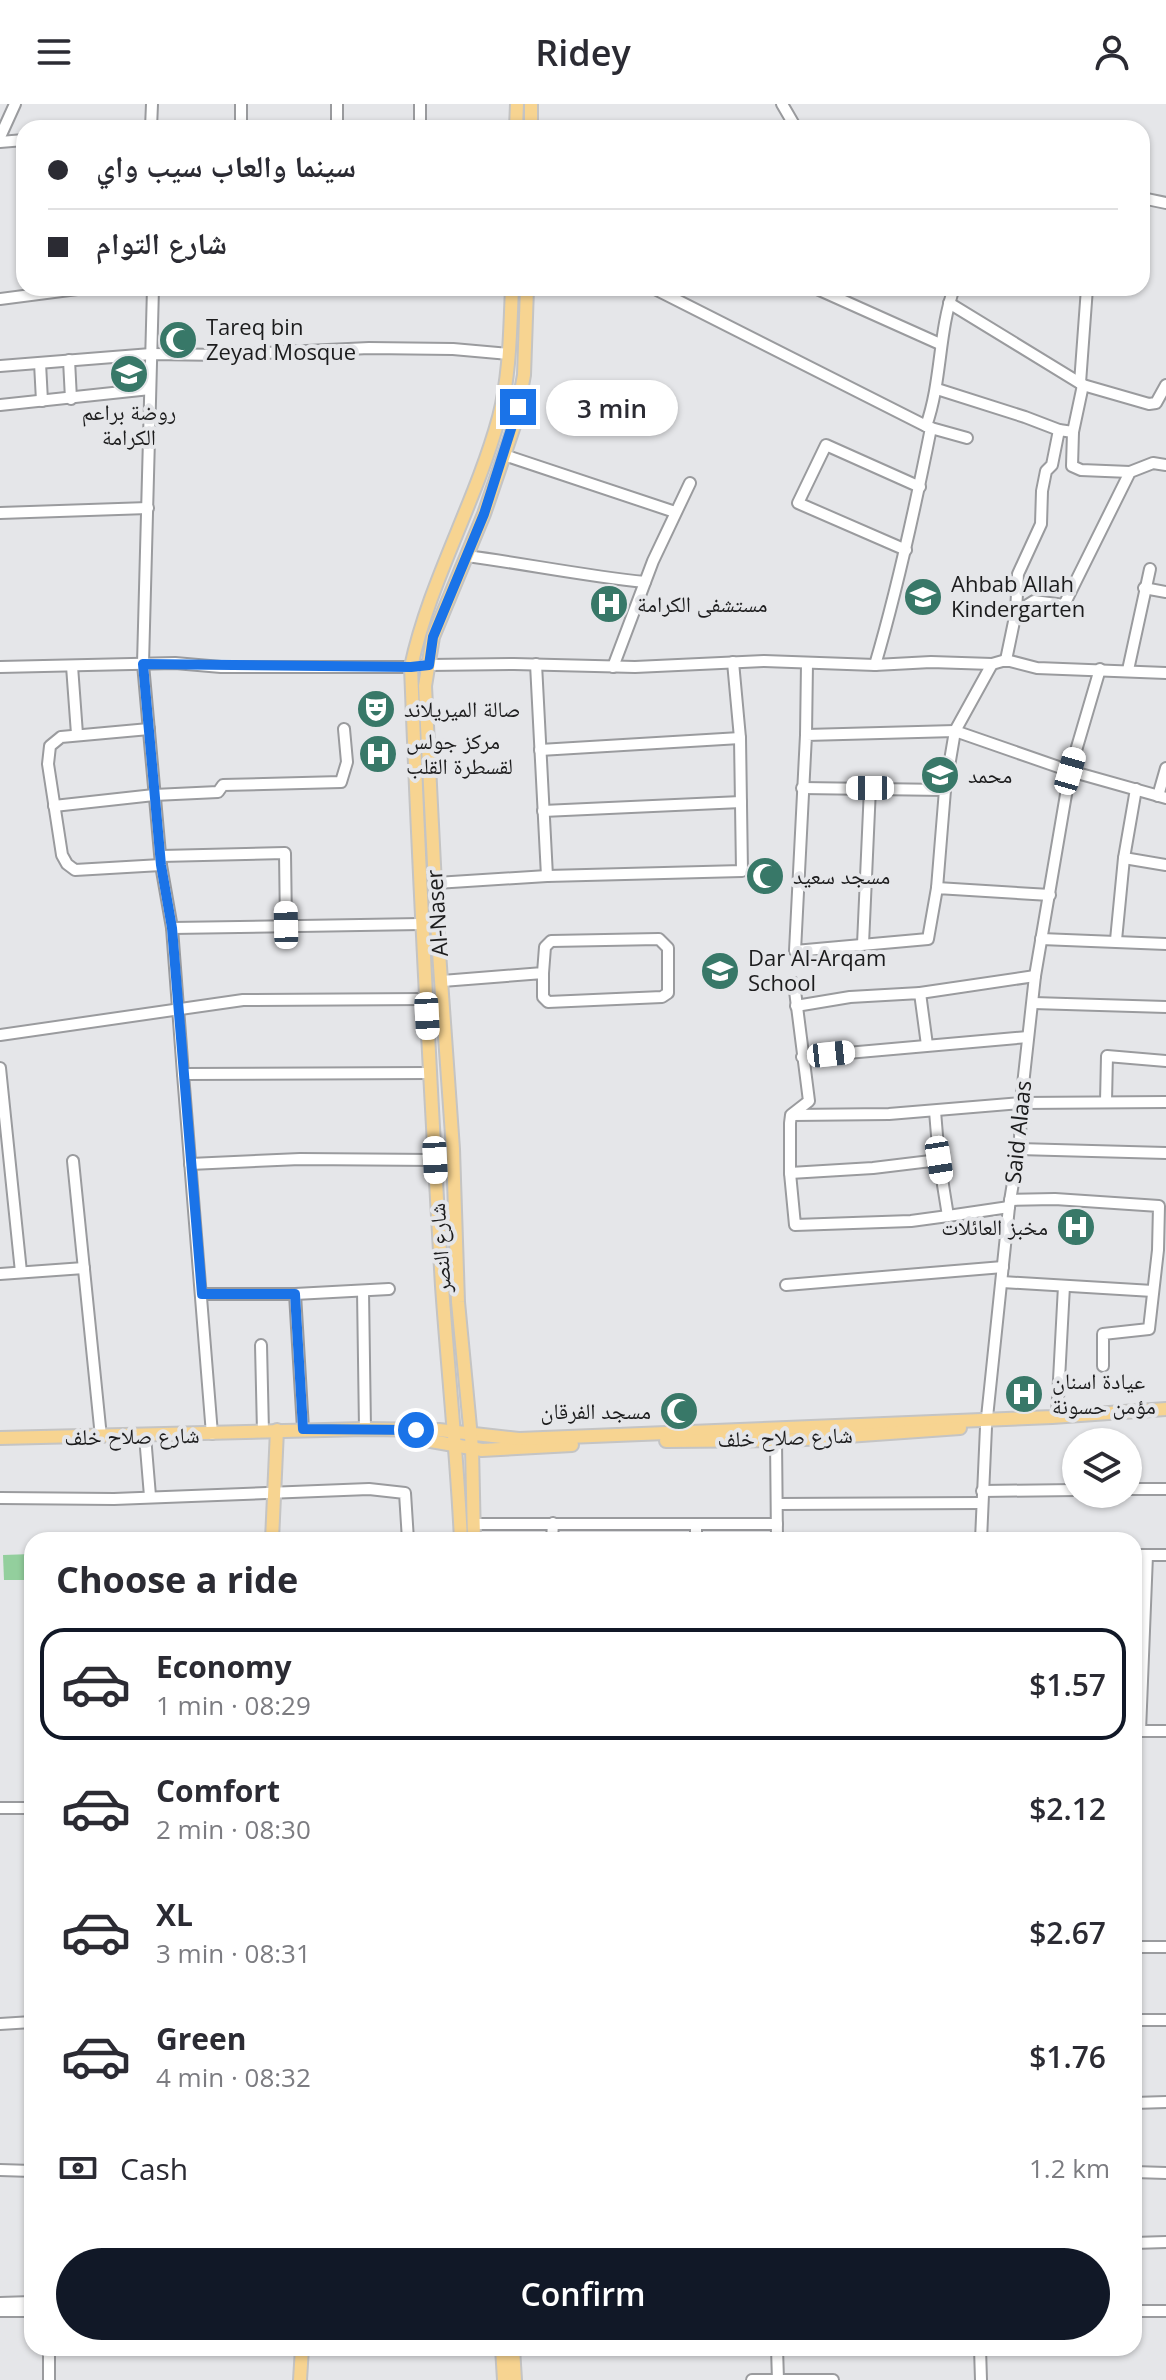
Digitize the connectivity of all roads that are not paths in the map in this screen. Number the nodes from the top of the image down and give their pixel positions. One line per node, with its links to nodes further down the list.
1 (15, 104): 2 (street)
2 (0, 139)
3 (153, 296): 12 (street)
4 (512, 296): 13 (main road, شارع النصر)
5 (527, 296): 28 (main road, Al-Naser)
6 (669, 296): 24 (street)
7 (833, 296): 11 (street)
8 (951, 296): 10 (street)
9 (1087, 296): 17 (street)
10 (949, 303): 11 (street); 17 (street)
11 (940, 344): 20 (street)
12 (151, 354): 13 (street); 14 (street); 19 (street)
13 (509, 354): 53 (main road, شارع النصر)
14 (69, 360): 15 (street); 21 (street)
15 (40, 363): 16 (street); 22 (street)
16 (0, 366)
17 (1082, 384): 18 (street); 26 (street)
18 (1166, 385)
19 (150, 389): 21 (street); 33 (street)
20 (937, 389): 24 (street); 25 (street)
21 (71, 399): 22 (street)
22 (42, 401): 23 (street)
23 (0, 405)
24 (929, 427): 27 (street); 32 (street)
25 (1059, 430): 26 (street); 42 (street)
26 (1073, 432): 30 (street)
27 (967, 438)
28 (504, 455): 34 (street); 37 (main road, Al-Naser)
29 (1166, 465): 30 (street)
30 (1130, 472): 42 (street)
31 (690, 483): 34 (street)
32 (920, 487): 36 (street); 36 (street)
33 (148, 508): 35 (street); 46 (street)
34 (675, 512): 39 (street)
35 (0, 513)
36 (906, 550): 50 (street)
37 (467, 556): 39 (street); 49 (main road, Al-Naser)
38 (1150, 569): 40 (street)
39 (645, 582): 54 (street)
40 (1144, 588): 41 (street); 56 (street)
41 (1166, 592)
42 (1016, 612): 43 (street)
43 (1006, 660): 48 (street); 55 (street)
44 (733, 662): 45 (street); 54 (street); 63 (street)
45 (807, 663): 50 (street); 62 (street)
46 (143, 664): 51 (street); 53 (street); 58 (street)
47 (536, 664): 49 (street); 54 (street); 64 (street)
48 (992, 664): 50 (street); 60 (street)
49 (429, 665): 53 (street); 80 (main road, Al-Naser)
50 (875, 665)
51 (72, 666): 52 (street); 61 (street)
52 (0, 667)
53 (411, 667): 83 (main road, شارع النصر)
54 (613, 667)
55 (1100, 669): 56 (street); 66 (street, Said Alaas)
56 (1128, 670): 57 (street)
57 (1166, 673)
58 (149, 729): 61 (street); 71 (street)
59 (344, 729): 71 (street)
60 (955, 731): 62 (street); 66 (street); 70 (street)
61 (77, 734): 74 (street)
62 (806, 735): 67 (street)
63 (740, 738): 64 (street); 73 (street)
64 (540, 750): 75 (street)
65 (1166, 768): 72 (street)
66 (1070, 771): 69 (street); 82 (street, Said Alaas)
67 (802, 788): 68 (street); 88 (street)
68 (870, 788): 70 (street); 88 (street)
69 (1136, 789): 72 (street); 76 (street)
70 (945, 790): 81 (street)
71 (154, 795): 74 (street); 77 (street)
72 (1162, 797)
73 (741, 802): 75 (street); 79 (street)
74 (54, 806): 77 (street)
75 (543, 811): 79 (street)
76 (1124, 858): 78 (street); 87 (street)
77 (161, 860): 84 (street); 85 (street)
78 (1166, 865)
79 (547, 876): 80 (street)
80 (436, 883): 92 (main road, Al-Naser)
81 (937, 888): 82 (street); 88 (street)
82 (1050, 895): 86 (street, Said Alaas)
83 (421, 924): 84 (street); 95 (main road, شارع النصر)
84 (286, 925): 85 (street)
85 (172, 928): 99 (street)
86 (1041, 939): 87 (street); 91 (street, Said Alaas)
87 (1116, 940): 89 (street)
88 (863, 944)
89 (1166, 944)
90 (543, 973): 90 (street); 92 (street)
91 (1035, 976): 94 (street); 96 (street, Said Alaas)
92 (442, 981): 144 (main road, Al-Naser)
93 (794, 983): 97 (street)
94 (920, 993): 97 (street); 102 (street)
95 (426, 999): 99 (street); 106 (main road, شارع النصر)
96 (1033, 1003): 98 (street); 101 (street, Said Alaas)
97 (796, 1006): 103 (street)
98 (1166, 1007)
99 (178, 1009): 100 (street); 107 (street)
100 (0, 1035)
101 (1028, 1037): 102 (street); 110 (street, Said Alaas)
102 (927, 1045): 103 (street)
103 (802, 1057): 112 (street)
104 (1166, 1061): 108 (street)
105 (0, 1068): 124 (street)
106 (430, 1073): 107 (street); 115 (main road, شارع النصر)
107 (183, 1074): 118 (street)
108 (1106, 1101): 109 (street); 110 (street)
109 (1166, 1102)
110 (1021, 1103): 111 (street); 113 (street, Said Alaas)
111 (935, 1111): 112 (street); 116 (street)
112 (791, 1115): 119 (street)
113 (1018, 1149): 114 (street); 120 (street, Said Alaas)
114 (1166, 1153)
115 (435, 1160): 118 (street); 149 (main road, شارع النصر)
116 (939, 1160): 119 (street); 121 (street)
117 (73, 1161): 123 (street)
118 (190, 1164): 132 (street)
119 (790, 1173): 121 (street)
120 (1010, 1203): 121 (street); 122 (street, Said Alaas); 131 (street)
121 (948, 1216)
122 (1003, 1267): 126 (street, Said Alaas); 127 (street)
123 (84, 1268): 124 (street); 147 (street)
124 (21, 1272): 125 (street)
125 (0, 1274)
126 (1002, 1282): 128 (street); 139 (street, Said Alaas)
127 (786, 1285)
128 (1064, 1286): 131 (street); 137 (street)
129 (389, 1289): 130 (street)
130 (363, 1291): 133 (street); 141 (street)
131 (1153, 1291): 135 (street)
132 (202, 1294): 133 (street); 145 (street)
133 (295, 1294): 140 (street)
134 (261, 1345): 143 (street)
135 (1103, 1366)
136 (1166, 1409): 137 (main road, شارع صلاح خلف)
137 (1057, 1417): 139 (main road, شارع صلاح خلف)
138 (1166, 1417): 139 (main road, شارع صلاح خلف)
139 (987, 1423): 144 (main road, شارع صلاح خلف); 150 (main road, شارع صلاح خلف); 155 (street, Said Alaas)
140 (303, 1429): 141 (main road, شارع صلاح خلف); 142 (main road, شارع صلاح خلف)
141 (365, 1429): 149 (main road, شارع صلاح خلف)
142 (277, 1430): 143 (main road, شارع صلاح خلف); 156 (main road)
143 (263, 1432): 145 (main road, شارع صلاح خلف)
144 (471, 1432): 149 (main road, شارع صلاح خلف); 151 (main road, Al-Naser)
145 (212, 1434): 146 (main road, شارع صلاح خلف)
146 (145, 1436): 147 (main road, شارع صلاح خلف); 157 (street)
147 (101, 1437): 148 (main road, شارع صلاح خلف)
148 (0, 1438)
149 (456, 1438): 151 (main road, شارع صلاح خلف); 167 (main road, شارع النصر)
150 (776, 1439): 151 (main road, شارع صلاح خلف); 160 (street)
151 (472, 1448): 162 (main road)
152 (1142, 1489): 153 (street)
153 (1166, 1489)
154 (1062, 1490): 155 (street)
155 (982, 1491): 159 (street, Said Alaas)
156 (273, 1493): 157 (street); 165 (main road); 166 (street)
157 (150, 1496): 158 (street)
158 (0, 1498)
159 (981, 1503): 160 (street); 172 (street, Said Alaas)
160 (777, 1504): 163 (street)
161 (553, 1523): 162 (street); 164 (street); 169 (street)
162 (474, 1524): 168 (main road)
163 (777, 1524): 164 (street); 171 (street)
164 (696, 1525): 170 (street)
165 (272, 1532)
166 (407, 1532)
167 (461, 1532)
168 (474, 1532)
169 (552, 1532)
170 (696, 1532)
171 (777, 1532)
172 (981, 1532)
173 (1142, 1555): 174 (street)
174 (1147, 1555): 175 (street); 176 (street)
175 (1166, 1555)
176 (1142, 1643)
177 (1142, 1731): 178 (street)
178 (1166, 1731)
179 (0, 1808): 180 (street)
180 (24, 1808)
181 (1142, 1947): 182 (street)
182 (1166, 1947)
183 (1142, 2020): 184 (street)
184 (1166, 2020)
185 (24, 2022): 186 (street)
186 (0, 2024)
187 (1166, 2102): 188 (street)
188 (1142, 2103)
189 (0, 2170): 190 (street)
190 (24, 2171)
191 (1142, 2172): 192 (street)
192 (1166, 2173)
193 (1166, 2242): 194 (street)
194 (1142, 2243)
195 (24, 2302): 196 (street)
196 (0, 2303)
197 (0, 2311): 198 (street)
198 (24, 2311)
199 (1142, 2311): 200 (street)
200 (1166, 2311)
201 (49, 2356): 208 (street)
202 (302, 2356): 209 (main road)
203 (309, 2356): 210 (main road)
204 (502, 2356): 211 (main road)
205 (514, 2356): 212 (main road)
206 (777, 2356): 214 (street)
207 (980, 2356): 216 (street)
208 (49, 2380)
209 (300, 2380)
210 (309, 2380)
211 (504, 2380)
212 (515, 2380)
213 (752, 2380): 214 (street)
214 (778, 2380): 215 (street)
215 (833, 2380)
216 (981, 2380)

